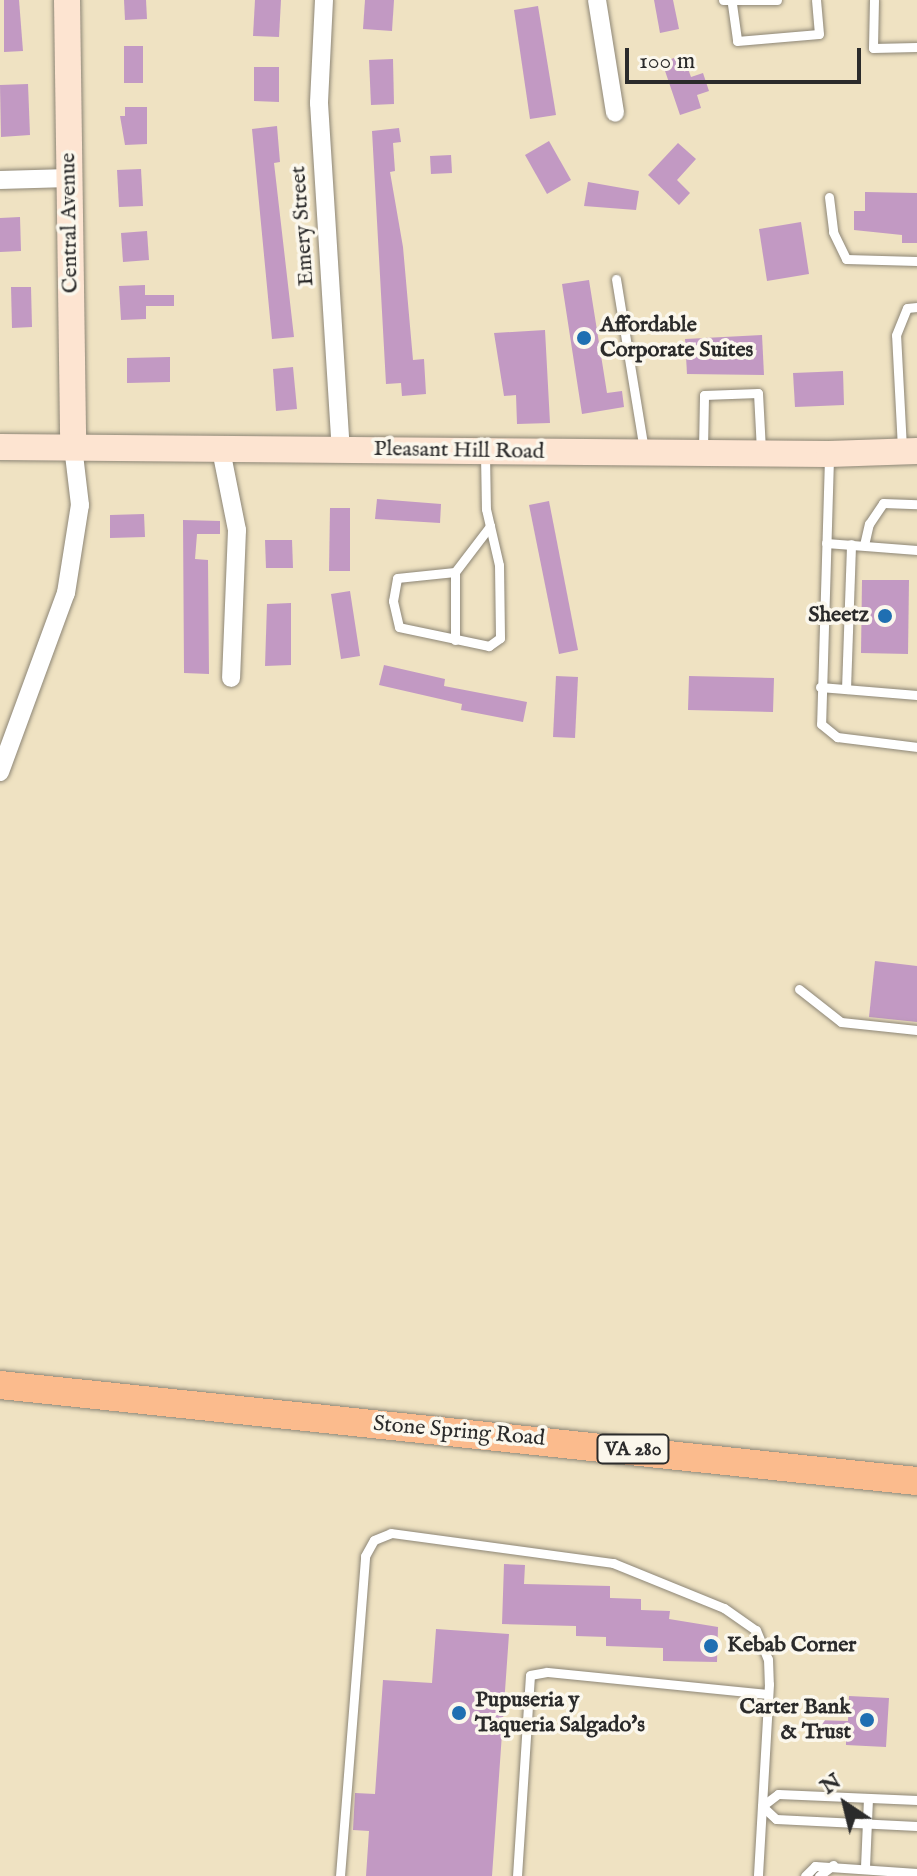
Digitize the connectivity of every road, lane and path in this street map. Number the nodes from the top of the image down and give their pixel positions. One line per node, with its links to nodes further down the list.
1 (67, 0): 10 (street, Central Avenue)
2 (324, 0): 19 (street, Emery Street)
3 (597, 0): 9 (street)
4 (777, 0): 7 (lane)
5 (816, 0): 7 (lane)
6 (874, 0): 8 (lane)
7 (727, 2)
8 (917, 47)
9 (615, 113)
10 (69, 178): 11 (street); 17 (street, Central Avenue)
11 (0, 180)
12 (829, 197): 13 (lane)
13 (917, 261)
14 (616, 279): 22 (lane)
15 (917, 307): 21 (lane)
16 (220, 445): 17 (street, Pleasant Hill Road); 19 (street, Pleasant Hill Road); 34 (street)
17 (73, 446): 18 (street, Pleasant Hill Road); 39 (street)
18 (0, 447)
19 (341, 449): 20 (street, Pleasant Hill Road)
20 (485, 451): 22 (street, Pleasant Hill Road); 27 (lane)
21 (909, 451): 25 (street, Pleasant Hill Road)
22 (644, 453): 23 (street, Pleasant Hill Road)
23 (702, 453): 24 (street, Pleasant Hill Road); 24 (lane)
24 (761, 454): 25 (street, Pleasant Hill Road)
25 (829, 454): 28 (lane)
26 (917, 504): 30 (lane)
27 (490, 526): 32 (lane); 33 (lane)
28 (826, 543): 29 (lane); 35 (lane)
29 (851, 544): 30 (lane); 36 (lane)
30 (864, 545): 31 (lane)
31 (917, 550)
32 (455, 572): 33 (lane); 33 (lane)
33 (455, 640)
34 (231, 678)
35 (820, 687): 36 (lane); 38 (lane)
36 (846, 689): 37 (lane)
37 (917, 695)
38 (917, 747)
39 (0, 772)
40 (799, 989): 41 (lane)
41 (917, 1030)
42 (0, 1385): 43 (main road, Stone Spring Road / VA 280)
43 (917, 1481)
44 (768, 1694): 47 (lane); 53 (lane); 54 (lane)
45 (868, 1798): 46 (lane); 47 (lane); 48 (lane)
46 (917, 1800)
47 (762, 1806): 48 (lane); 55 (lane)
48 (866, 1824): 49 (lane); 51 (lane)
49 (917, 1826)
50 (833, 1865): 51 (lane); 56 (lane); 57 (lane)
51 (865, 1867): 52 (lane)
52 (917, 1873)
53 (340, 1876)
54 (517, 1876)
55 (758, 1876)
56 (805, 1876)
57 (819, 1876)

